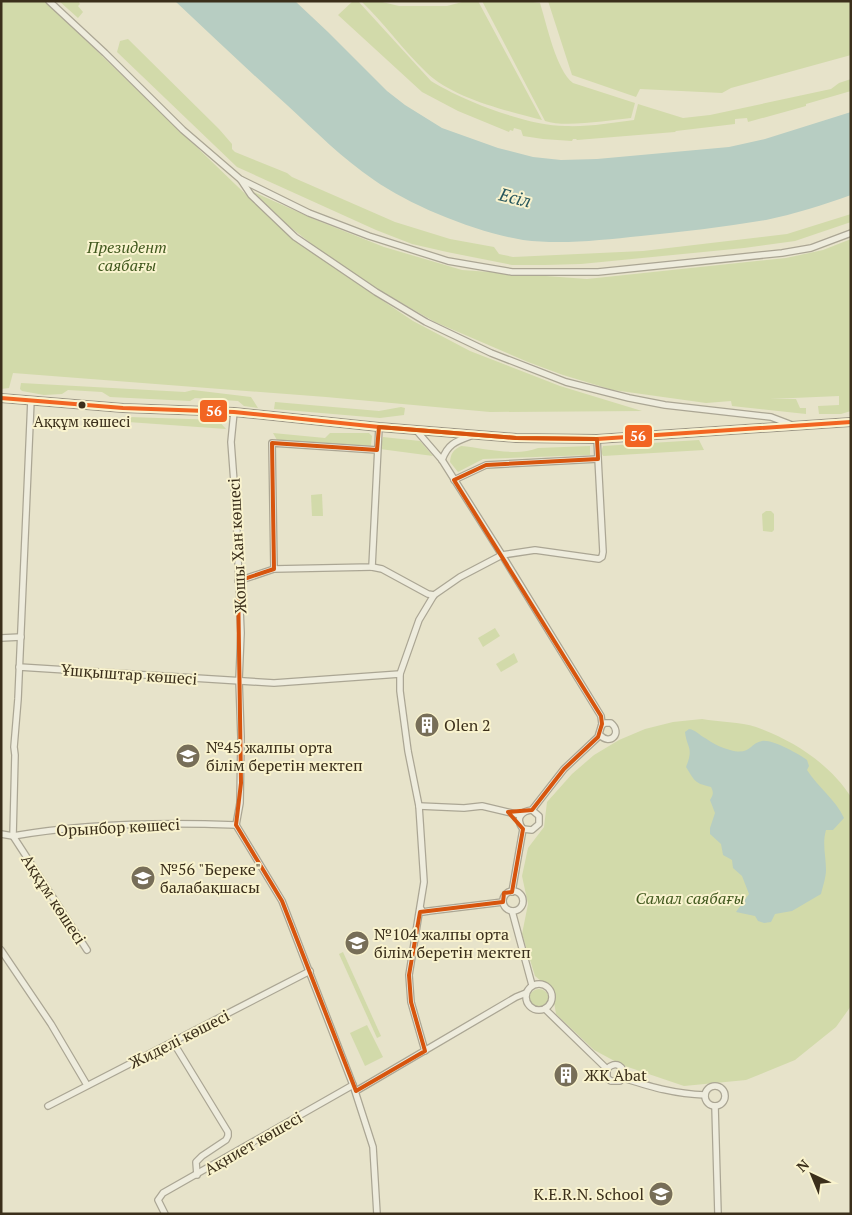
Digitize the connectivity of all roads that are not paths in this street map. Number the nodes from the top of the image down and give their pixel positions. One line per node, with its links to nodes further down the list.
1 (49, 1): 2 (street)
2 (240, 179): 3 (street); 8 (street)
3 (851, 233)
4 (1, 398): 5 (main road)
5 (31, 400): 6 (main road); 22 (street, Аққұм көшесі)
6 (234, 412): 9 (main road); 20 (street, Жошы Хан көшесі)
7 (851, 422): 8 (main road)
8 (794, 426): 12 (main road)
9 (378, 427): 10 (main road); 13 (street)
10 (416, 430): 11 (main road); 15 (street)
11 (474, 435): 12 (main road); 15 (street)
12 (597, 439): 14 (street)
13 (377, 450): 18 (street); 19 (street)
14 (598, 459): 16 (street); 17 (street)
15 (442, 460): 16 (street)
16 (454, 480): 17 (street)
17 (502, 555): 21 (street); 27 (street)
18 (372, 567): 19 (street); 21 (street)
19 (274, 569): 20 (street)
20 (238, 581): 26 (street, Жошы Хан көшесі)
21 (434, 595): 25 (street)
22 (21, 637): 23 (street); 24 (street, Аққұм көшесі)
23 (1, 638)
24 (19, 666): 26 (street, Ұшқыштар көшесі); 35 (street, Аққұм көшесі)
25 (400, 674): 26 (street, Ұшқыштар көшесі); 29 (street)
26 (240, 680): 32 (street, Жошы Хан көшесі)
27 (602, 725): 28 (street); 28 (street)
28 (600, 735): 30 (street)
29 (419, 806): 31 (street); 38 (street)
30 (532, 810): 31 (street); 33 (street)
31 (520, 815): 33 (street)
32 (236, 825): 35 (street, Орынбор көшесі); 42 (street)
33 (523, 829): 36 (street)
34 (1, 834): 35 (street, Орынбор көшесі)
35 (13, 836): 41 (street, Аққұм көшесі)
36 (512, 892): 37 (street); 39 (street)
37 (503, 902): 38 (street); 39 (street)
38 (421, 909): 47 (street)
39 (512, 911): 43 (street)
40 (1, 950): 50 (street)
41 (87, 950)
42 (310, 971): 46 (street, Жиделі көшесі); 51 (street)
43 (532, 985): 44 (street); 45 (street)
44 (526, 993): 45 (street); 47 (street)
45 (545, 1009): 48 (street)
46 (173, 1042): 50 (street, Жиделі көшесі); 56 (street)
47 (425, 1051): 52 (street)
48 (607, 1069): 49 (street); 49 (street)
49 (623, 1078): 53 (street)
50 (87, 1085): 54 (street, Жиделі көшесі)
51 (353, 1085): 52 (street); 56 (street, Ақниет көшесі)
52 (356, 1091): 58 (street)
53 (705, 1095): 55 (street); 55 (street)
54 (48, 1106)
55 (715, 1106): 59 (street)
56 (197, 1174): 57 (street, Ақниет көшесі)
57 (165, 1214)
58 (378, 1214)
59 (718, 1214)

